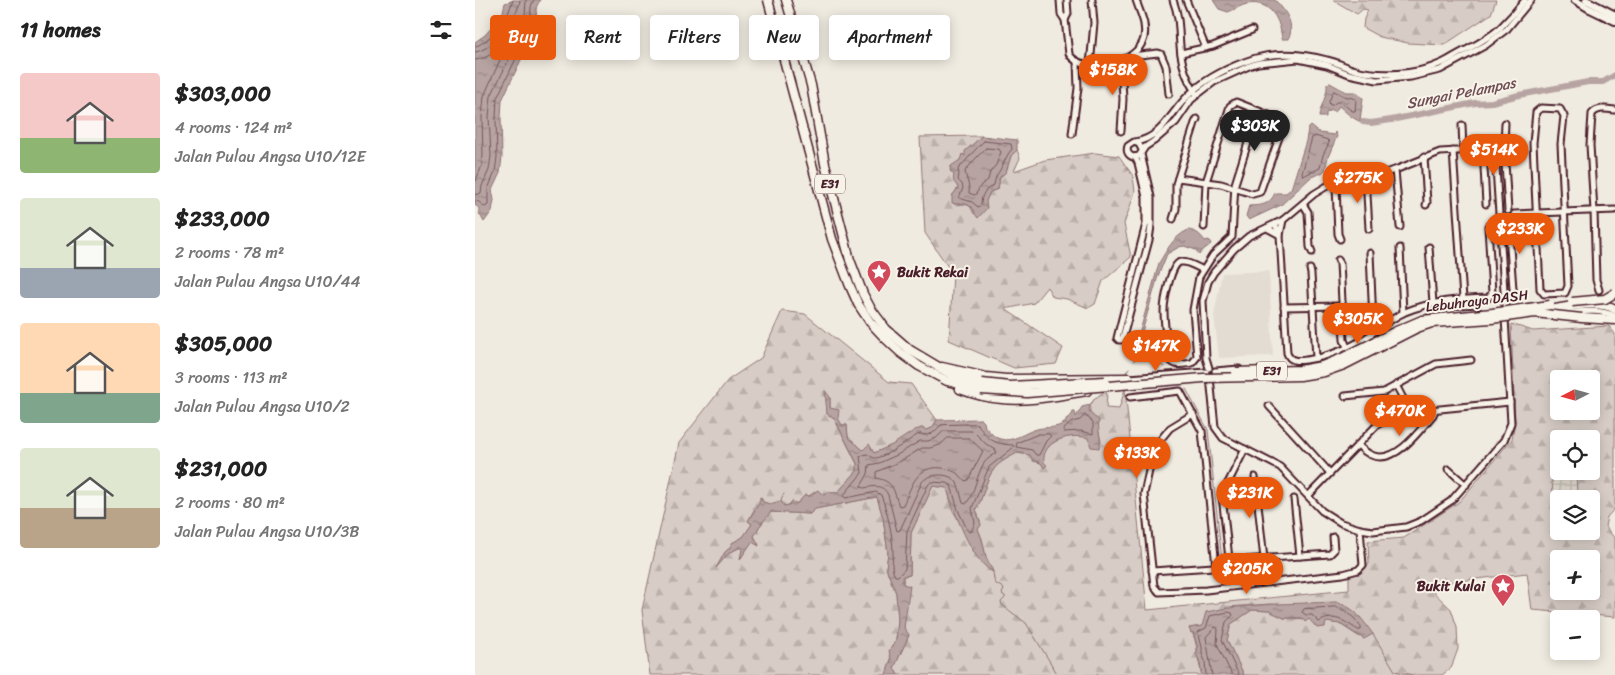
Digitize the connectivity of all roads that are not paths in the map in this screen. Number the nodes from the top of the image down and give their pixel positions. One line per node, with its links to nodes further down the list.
1 (768, 0): 104 (highway, Lebuhraya DASH / E31)
2 (786, 0): 101 (highway, Lebuhraya DASH / E31)
3 (1060, 0): 13 (street)
4 (1067, 0): 13 (street)
5 (1092, 0): 20 (street)
6 (1137, 0): 17 (street)
7 (1173, 0): 16 (street)
8 (1186, 0): 15 (street)
9 (1525, 0): 21 (street)
10 (1531, 0): 21 (street)
11 (1580, 1): 12 (main road)
12 (1615, 18)
13 (1065, 20): 18 (street)
14 (1252, 30): 15 (street)
15 (1206, 48): 16 (street)
16 (1181, 53): 21 (street)
17 (1131, 56): 19 (street); 22 (street)
18 (1077, 61): 20 (street); 29 (street)
19 (1121, 61): 20 (street); 28 (street)
20 (1090, 65)
21 (1196, 92): 30 (street); 34 (street)
22 (1169, 94)
23 (1615, 110): 52 (street)
24 (1258, 111): 40 (street); 42 (street); 43 (street)
25 (1197, 119): 39 (street)
26 (1505, 122): 51 (street)
27 (1462, 126): 32 (street)
28 (1121, 131)
29 (1072, 134)
30 (1134, 142): 34 (street); 36 (street)
31 (1483, 149): 32 (street); 47 (street); 54 (street)
32 (1463, 150): 33 (street)
33 (1453, 151): 35 (street); 84 (street)
34 (1141, 152): 36 (street); 36 (street)
35 (1424, 157): 37 (street); 48 (street)
36 (1135, 158)
37 (1395, 170): 38 (street); 64 (street)
38 (1366, 177): 41 (street); 66 (street)
39 (1178, 178): 40 (street); 58 (street)
40 (1206, 182): 42 (street); 63 (street)
41 (1334, 184): 45 (street); 69 (street)
42 (1234, 188): 43 (street); 44 (street)
43 (1241, 190): 44 (street)
44 (1234, 195): 67 (street)
45 (1309, 198): 46 (street); 53 (street)
46 (1303, 204): 49 (street); 53 (street)
47 (1486, 204)
48 (1426, 206)
49 (1297, 209): 53 (street); 60 (street)
50 (1615, 210): 52 (street)
51 (1507, 211): 54 (street); 56 (street)
52 (1594, 211): 55 (street); 80 (street)
53 (1308, 212): 75 (street)
54 (1499, 212): 59 (street)
55 (1565, 213): 57 (street); 57 (street); 57 (street)
56 (1514, 214): 57 (street); 59 (street)
57 (1537, 214)
58 (1173, 219)
59 (1504, 219): 82 (street); 91 (street)
60 (1283, 220): 61 (street); 68 (street)
61 (1275, 224): 65 (street); 68 (street)
62 (1488, 226): 84 (street)
63 (1204, 227)
64 (1399, 227)
65 (1267, 228): 68 (street); 71 (street)
66 (1369, 229)
67 (1233, 235): 70 (street); 71 (street)
68 (1280, 235): 89 (street)
69 (1341, 239)
70 (1227, 242): 74 (street); 79 (street)
71 (1239, 244): 74 (street)
72 (1429, 247): 86 (street)
73 (1400, 248): 92 (street)
74 (1234, 249): 102 (street)
75 (1312, 252)
76 (1369, 253): 97 (street)
77 (1338, 260): 88 (street)
78 (1309, 269): 87 (street)
79 (1203, 270): 79 (street)
80 (1599, 290)
81 (1615, 293): 85 (highway, bridge); 91 (street)
82 (1515, 295)
83 (1615, 298): 85 (highway, Lebuhraya DASH, bridge)
84 (1463, 299): 86 (street)
85 (1605, 299): 106 (highway, Lebuhraya DASH / E31, bridge)
86 (1433, 303): 92 (street)
87 (1313, 306): 88 (street); 89 (street); 99 (street)
88 (1342, 306): 98 (street)
89 (1284, 307): 99 (street)
90 (1615, 309): 94 (highway, bridge)
91 (1507, 312): 93 (street); 93 (street); 95 (street); 110 (street)
92 (1403, 313): 97 (street)
93 (1499, 313): 102 (street)
94 (1535, 313): 96 (highway, bridge); 106 (highway, Lebuhraya DASH / E31, bridge)
95 (1615, 316)
96 (1615, 320)
97 (1376, 330): 98 (street)
98 (1347, 347): 99 (street)
99 (1317, 358)
100 (1471, 360): 105 (street)
101 (935, 365): 103 (highway); 106 (highway, Lebuhraya DASH / E31)
102 (1210, 373): 103 (street); 107 (street); 116 (street)
103 (1129, 378)
104 (947, 381): 106 (highway, Lebuhraya DASH / E31); 107 (highway)
105 (1396, 385): 108 (street); 113 (street)
106 (982, 386)
107 (1106, 389)
108 (1345, 396)
109 (1129, 397): 114 (street)
110 (1510, 402): 112 (street); 120 (street)
111 (1269, 406): 118 (street)
112 (1435, 410): 113 (street); 115 (street)
113 (1410, 412): 115 (street)
114 (1193, 414): 128 (street); 128 (street)
115 (1358, 445): 118 (street)
116 (1245, 449): 121 (street); 127 (street)
117 (1448, 468): 120 (street)
118 (1330, 473): 121 (street)
119 (1255, 477): 126 (street)
120 (1465, 485): 123 (street)
121 (1308, 496): 123 (street)
122 (1294, 499): 125 (street)
123 (1360, 529): 129 (street)
124 (1333, 536): 125 (street)
125 (1300, 556): 126 (street)
126 (1264, 558): 127 (street)
127 (1229, 561): 129 (street)
128 (1152, 572): 129 (street)
129 (1232, 586)

